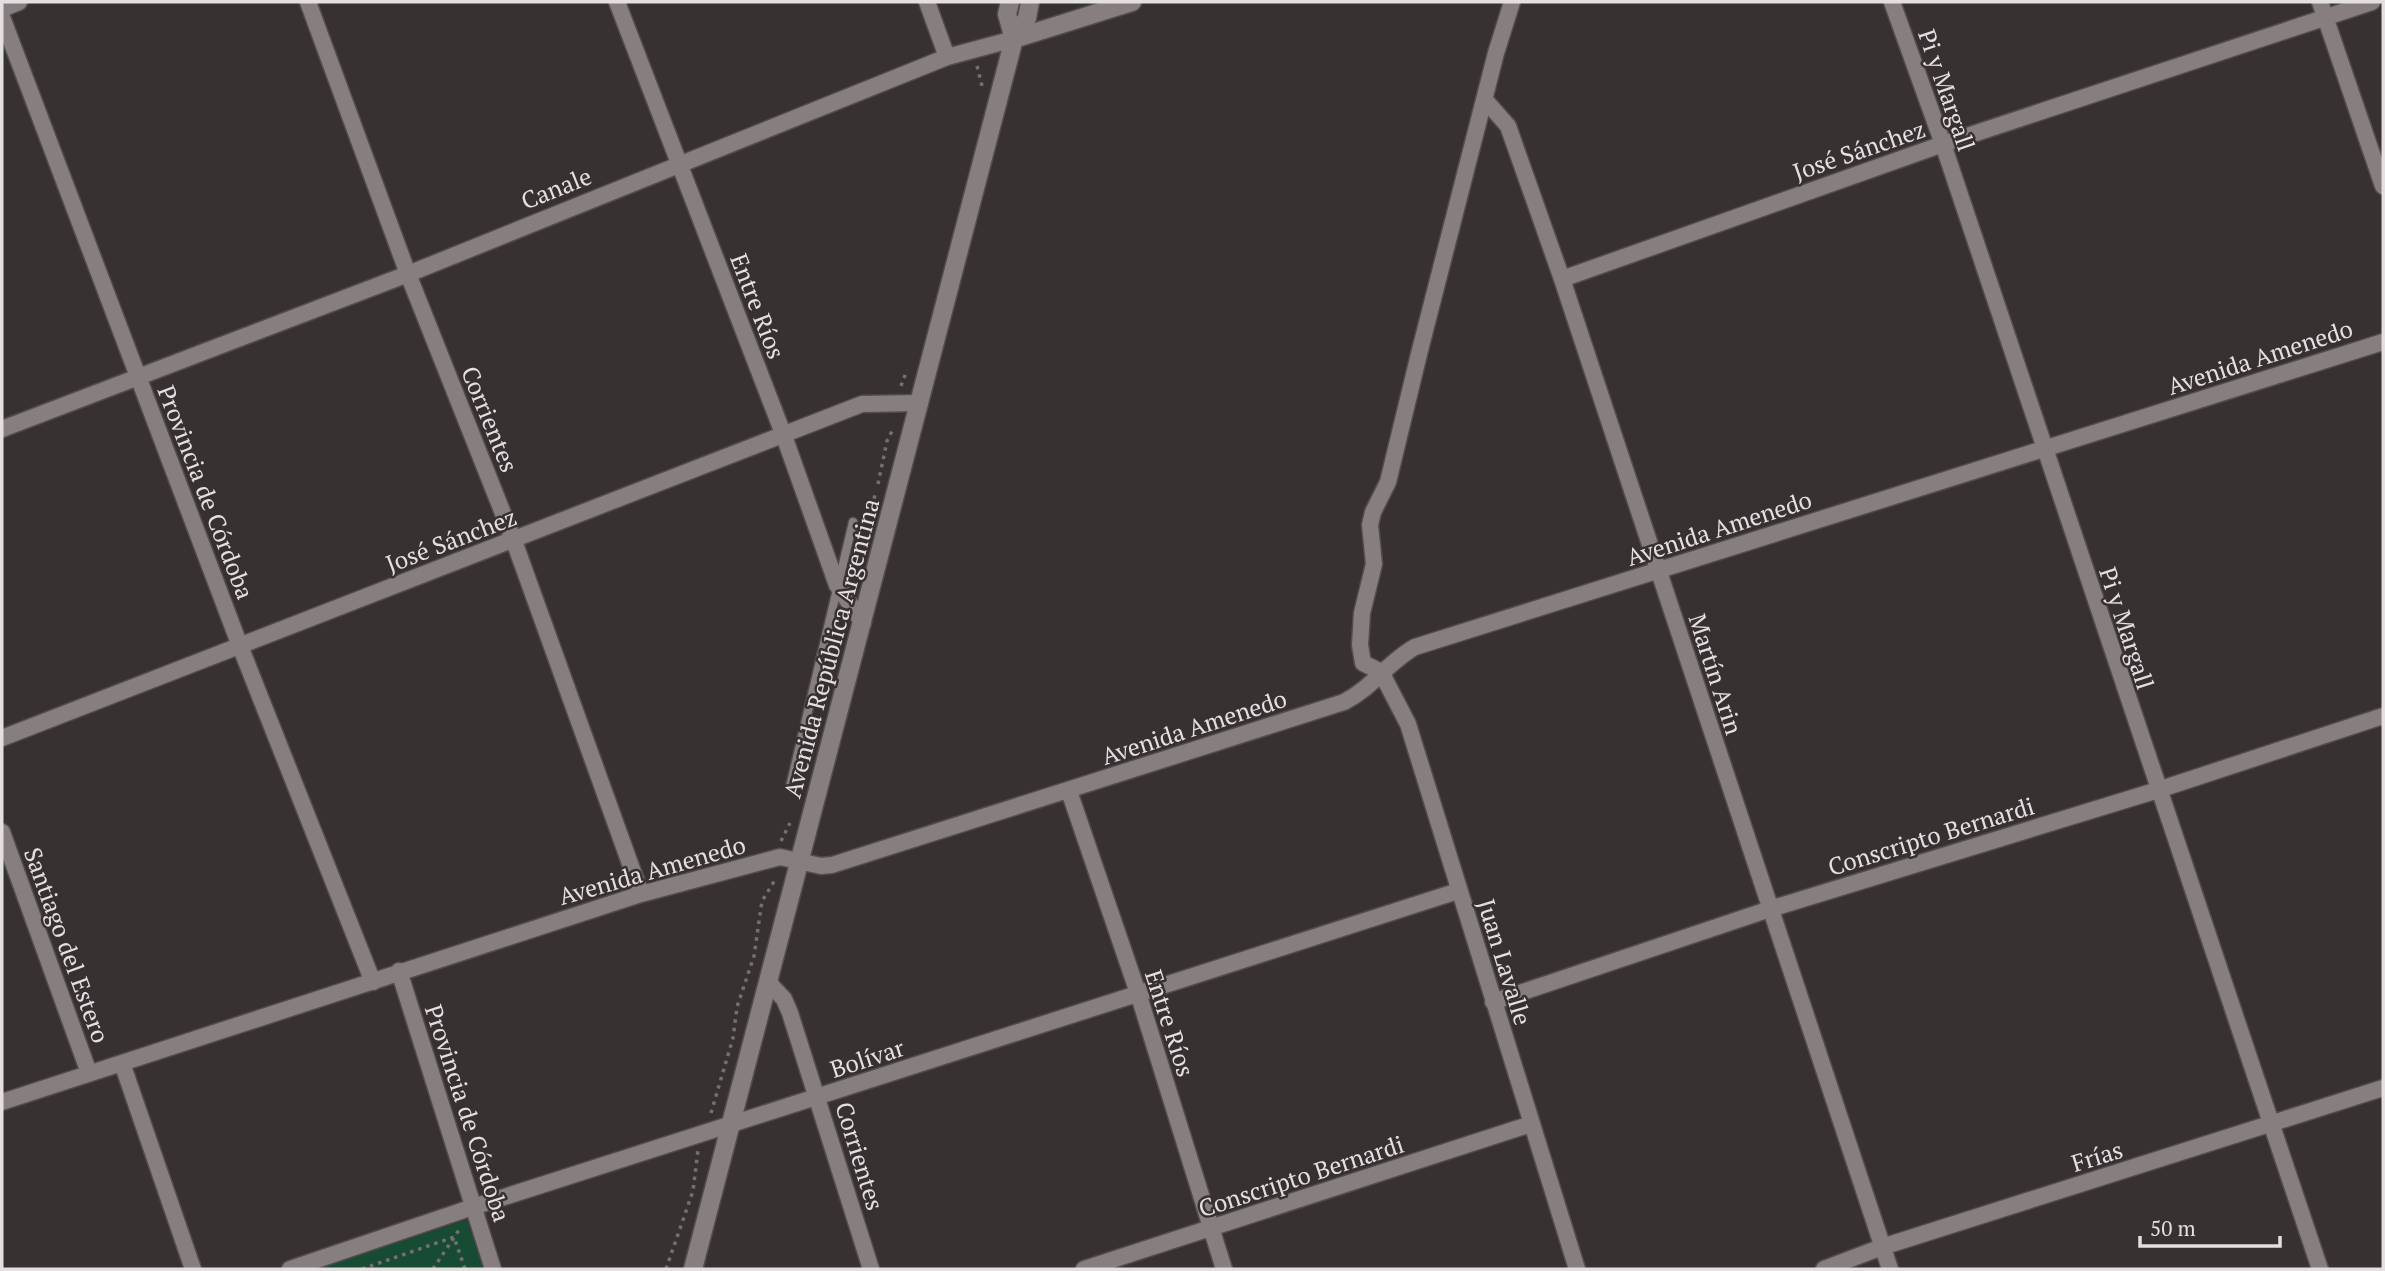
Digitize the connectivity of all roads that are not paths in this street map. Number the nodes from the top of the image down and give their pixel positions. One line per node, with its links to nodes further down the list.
1 (19, 2): 12 (street)
2 (308, 2): 21 (street, Corrientes)
3 (617, 2): 19 (street, Entre Ríos)
4 (927, 2): 16 (street)
5 (1010, 2): 15 (main road, Avenida República Argentina)
6 (1030, 2): 15 (main road, Avenida República Argentina)
7 (1132, 2): 15 (main road, Canale)
8 (1512, 2): 17 (street)
9 (1892, 2): 18 (street, Pi y Margall)
10 (2320, 2): 14 (street)
11 (2372, 2): 14 (street, José Sánchez)
12 (2, 9)
13 (2, 17): 24 (street, Provincia de Córdoba)
14 (2325, 18): 18 (street, José Sánchez); 20 (street)
15 (1014, 39): 16 (street, Canale); 25 (main road, Avenida República Argentina)
16 (947, 57): 19 (street, Canale)
17 (1486, 101): 22 (street, Martín Arin); 35 (street, Juan Lavalle)
18 (1943, 144): 22 (street, José Sánchez); 28 (street, Pi y Margall)
19 (678, 166): 21 (street, Canale); 27 (street, Entre Ríos)
20 (2383, 186)
21 (408, 274): 24 (street, Canale); 30 (street, Corrientes)
22 (1562, 279): 31 (street, Martín Arin)
23 (2383, 342): 28 (street, Avenida Amenedo)
24 (139, 378): 26 (street, Canale); 34 (street, Provincia de Córdoba)
25 (920, 403): 27 (street, José Sánchez); 33 (main road, Avenida República Argentina)
26 (2, 429)
27 (784, 436): 30 (street, José Sánchez); 32 (street, Entre Ríos)
28 (2043, 449): 31 (street, Avenida Amenedo); 39 (street, Pi y Margall)
29 (853, 522): 32 (lane)
30 (514, 541): 34 (street, José Sánchez); 44 (street, Corrientes)
31 (1659, 572): 35 (street, Avenida Amenedo); 45 (street, Martín Arin)
32 (838, 587): 33 (street, Entre Ríos); 38 (lane)
33 (863, 623): 42 (main road, Avenida República Argentina)
34 (240, 646): 37 (street, José Sánchez); 47 (street, Provincia de Córdoba)
35 (1381, 672): 40 (street, Avenida Amenedo); 43 (street, Juan Lavalle)
36 (2383, 716): 39 (street, Conscripto Bernardi)
37 (2, 738)
38 (790, 787)
39 (2158, 790): 45 (street, Conscripto Bernardi); 57 (street, Pi y Margall)
40 (1069, 791): 42 (street, Avenida Amenedo); 49 (street, Entre Ríos)
41 (2, 832): 52 (street, Santiago del Estero)
42 (801, 862): 44 (street, Avenida Amenedo); 48 (main road, Avenida República Argentina)
43 (1458, 891): 49 (street, Bolívar); 50 (street, Juan Lavalle)
44 (641, 894): 46 (street, Avenida Amenedo)
45 (1770, 909): 50 (street, Conscripto Bernardi); 61 (street, Martín Arin)
46 (399, 971): 47 (street, Avenida Amenedo); 59 (street, Provincia de Córdoba)
47 (373, 982): 51 (street, Avenida Amenedo)
48 (768, 982): 54 (street, Corrientes); 58 (main road, Avenida República Argentina)
49 (1138, 993): 54 (street, Bolívar); 60 (street, Entre Ríos)
50 (1493, 1002): 56 (street, Juan Lavalle)
51 (122, 1063): 52 (street, Avenida Amenedo); 62 (street, Santiago del Estero)
52 (89, 1073): 55 (street, Avenida Amenedo)
53 (2383, 1088): 57 (street, Frías)
54 (818, 1098): 58 (street, Bolívar); 66 (street, Corrientes)
55 (2, 1102)
56 (1531, 1124): 60 (street, Conscripto Bernardi); 69 (street, Juan Lavalle)
57 (2272, 1125): 61 (street, Frías); 72 (street, Pi y Margall)
58 (728, 1127): 59 (street, Bolívar); 65 (main road, Avenida República Argentina)
59 (473, 1207): 63 (street, Bolívar); 64 (street, Provincia de Córdoba)
60 (1211, 1229): 67 (street, Conscripto Bernardi); 68 (street, Entre Ríos)
61 (1882, 1247): 70 (street, Frías); 71 (street, Martín Arin)
62 (193, 1269)
63 (290, 1269)
64 (494, 1269)
65 (693, 1269)
66 (871, 1269)
67 (1084, 1269)
68 (1224, 1269)
69 (1577, 1269)
70 (1824, 1269)
71 (1890, 1269)
72 (2320, 1269)

